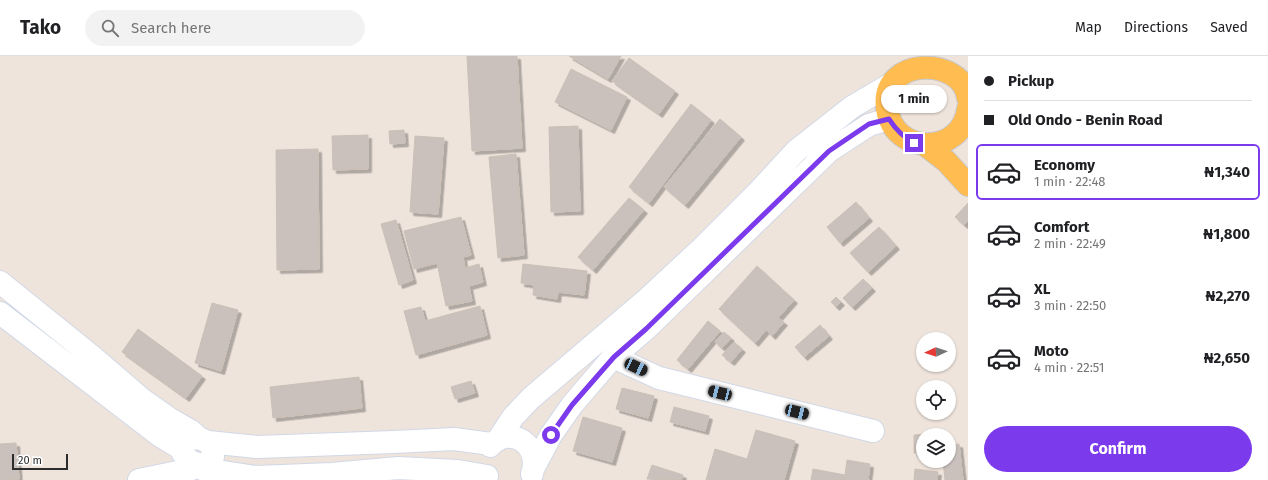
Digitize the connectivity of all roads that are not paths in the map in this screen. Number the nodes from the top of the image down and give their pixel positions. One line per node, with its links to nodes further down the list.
1 (956, 65): 2 (main road); 3 (main road)
2 (896, 72): 4 (main road); 11 (street)
3 (968, 109): 5 (main road)
4 (889, 119): 5 (main road); 9 (street)
5 (925, 145): 6 (main road)
6 (968, 185)
7 (0, 282): 12 (street)
8 (0, 313): 12 (street)
9 (614, 357): 10 (street); 14 (street)
10 (873, 431)
11 (495, 442): 12 (street); 14 (street); 15 (street)
12 (196, 443): 13 (street); 13 (street)
13 (197, 469): 15 (street); 16 (street)
14 (531, 475)
15 (490, 479)
16 (139, 480)

